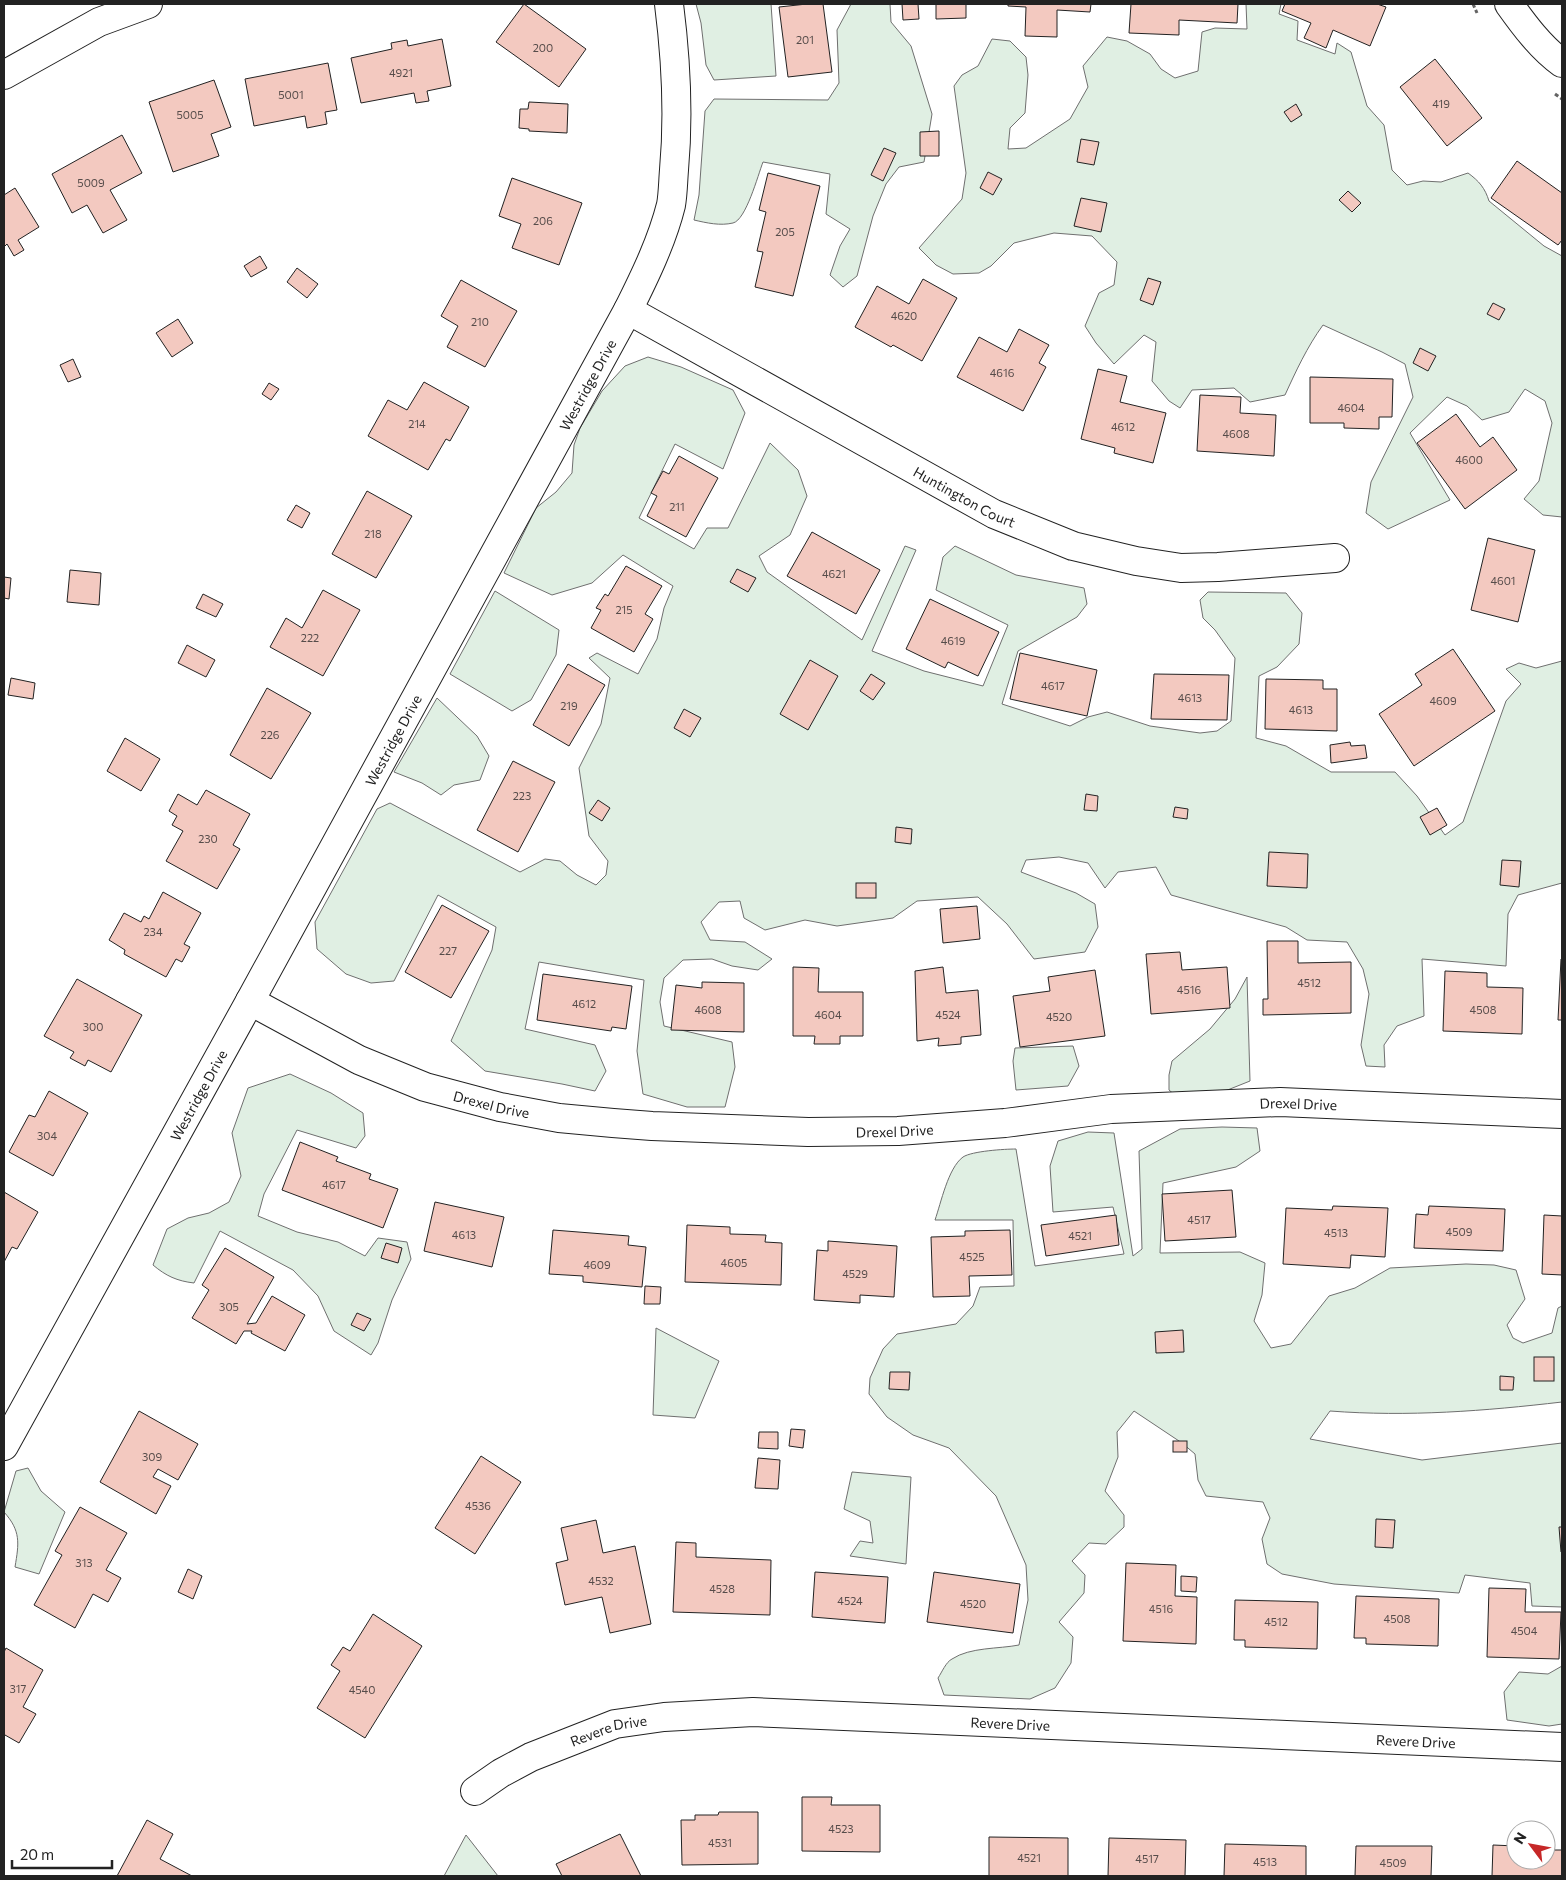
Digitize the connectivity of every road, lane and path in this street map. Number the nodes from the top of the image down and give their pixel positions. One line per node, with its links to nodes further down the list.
1 (148, 4): 5 (street)
2 (669, 4): 6 (street, Westridge Drive)
3 (1509, 4): 4 (street)
4 (1562, 63)
5 (4, 75)
6 (628, 310): 7 (street, Huntington Court); 8 (street, Westridge Drive)
7 (1335, 558)
8 (250, 1001): 9 (street, Drexel Drive); 10 (street, Westridge Drive)
9 (1562, 1114)
10 (4, 1446)
11 (1562, 1747): 12 (street, Revere Drive)
12 (475, 1791)

